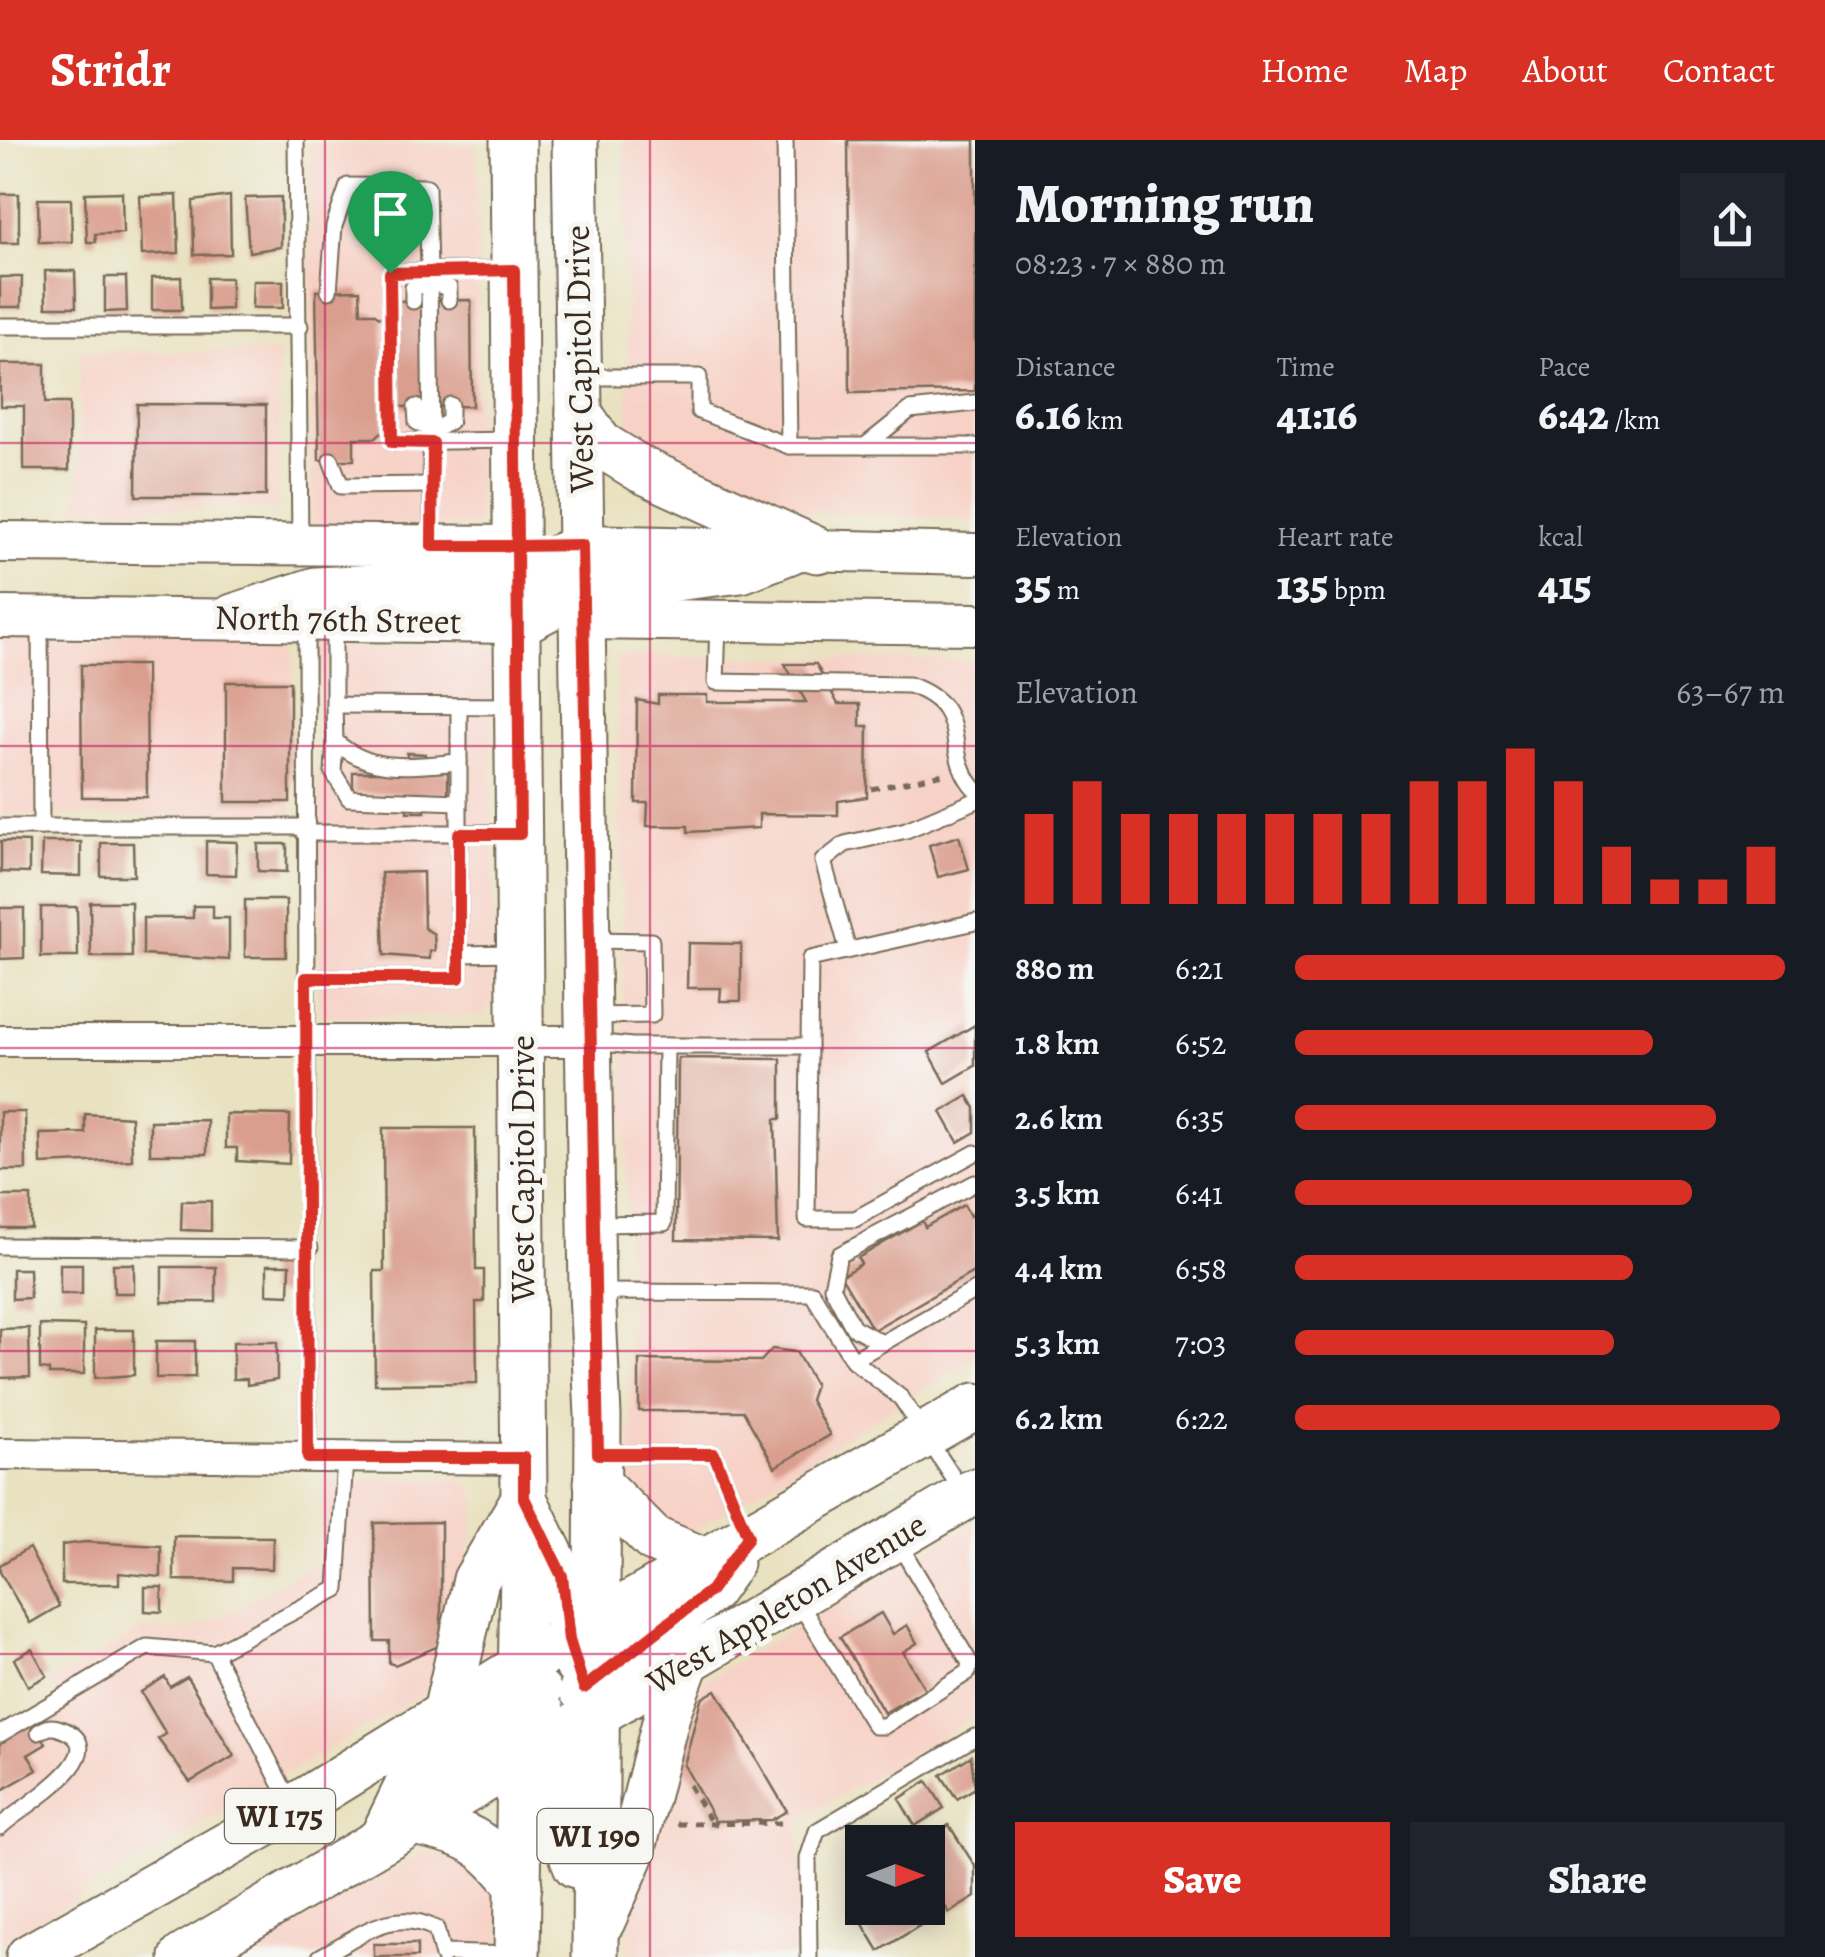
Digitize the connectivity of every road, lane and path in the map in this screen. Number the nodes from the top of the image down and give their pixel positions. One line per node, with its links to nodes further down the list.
1 (296, 140): 11 (lane)
2 (513, 140): 5 (main road, West Capitol Drive / WI 190)
3 (575, 140): 12 (main road, West Capitol Drive / WI 190)
4 (786, 140): 18 (lane)
5 (514, 270): 6 (lane); 17 (main road, West Capitol Drive / WI 190)
6 (429, 277): 7 (lane); 8 (lane); 9 (lane); 16 (lane); 16 (lane)
7 (329, 291)
8 (413, 300)
9 (450, 300)
10 (0, 326): 11 (lane)
11 (300, 326): 24 (lane)
12 (579, 395): 18 (lane); 26 (main road); 29 (main road, West Capitol Drive / WI 190)
13 (975, 404): 19 (lane)
14 (450, 405): 16 (lane)
15 (416, 406): 16 (lane)
16 (433, 437): 17 (lane); 22 (lane)
17 (516, 440): 28 (main road, West Capitol Drive / WI 190)
18 (789, 446): 19 (lane)
19 (865, 446): 20 (lane)
20 (975, 446)
21 (331, 460): 22 (lane)
22 (433, 486): 25 (lane)
23 (0, 542): 24 (main road, North 76th Street)
24 (300, 545): 25 (main road, North 76th Street)
25 (432, 546): 28 (main road, North 76th Street)
26 (804, 550): 27 (main road); 29 (main road)
27 (975, 554)
28 (518, 583): 29 (main road, North 76th Street); 29 (main road, North 76th Street); 32 (main road); 33 (main road, North 76th Street); 38 (main road, West Capitol Drive / WI 190)
29 (583, 585): 34 (main road, North 76th Street); 52 (main road, West Capitol Drive / WI 190)
30 (0, 616): 31 (main road, North 76th Street)
31 (40, 617): 32 (main road, North 76th Street); 47 (lane)
32 (233, 617): 33 (main road, North 76th Street)
33 (320, 618): 36 (lane); 48 (lane)
34 (718, 621): 35 (main road, North 76th Street); 41 (lane)
35 (975, 624)
36 (334, 705): 37 (lane); 39 (lane)
37 (459, 706): 38 (lane); 40 (lane)
38 (520, 706): 50 (main road, West Capitol Drive / WI 190)
39 (335, 740): 40 (lane); 45 (lane)
40 (459, 762): 45 (lane)
41 (965, 766): 42 (path); 43 (lane)
42 (871, 789)
43 (975, 789)
44 (975, 801): 53 (lane)
45 (459, 802): 49 (lane)
46 (0, 827): 47 (lane)
47 (41, 827): 48 (lane)
48 (304, 830): 49 (lane); 56 (lane)
49 (459, 834): 50 (lane); 55 (lane)
50 (520, 834): 54 (main road, West Capitol Drive / WI 190)
51 (975, 922): 53 (lane)
52 (588, 940): 57 (main road, West Capitol Drive / WI 190); 57 (lane)
53 (848, 950): 62 (lane)
54 (521, 953): 55 (lane); 60 (main road, West Capitol Drive / WI 190)
55 (459, 954): 56 (lane)
56 (306, 978): 58 (lane)
57 (590, 1029): 60 (street); 61 (lane); 66 (main road, West Capitol Drive / WI 190)
58 (308, 1038): 59 (street); 60 (street); 68 (lane)
59 (0, 1040)
60 (522, 1040): 65 (main road, West Capitol Drive / WI 190)
61 (666, 1046): 62 (lane); 66 (lane)
62 (809, 1046): 63 (lane)
63 (975, 1153)
64 (975, 1184): 71 (lane)
65 (522, 1220): 70 (main road); 79 (main road, West Capitol Drive / WI 190)
66 (593, 1224): 70 (main road, West Capitol Drive / WI 190)
67 (0, 1246): 68 (lane)
68 (310, 1248): 75 (lane)
69 (975, 1290): 71 (lane)
70 (592, 1292): 72 (lane); 78 (main road, West Capitol Drive / WI 190)
71 (882, 1343): 72 (lane)
72 (853, 1360): 74 (lane)
73 (975, 1406): 74 (main road, West Appleton Avenue / WI 175)
74 (926, 1434): 80 (lane); 81 (main road, West Appleton Avenue / WI 175)
75 (308, 1458): 76 (street); 77 (street)
76 (345, 1458): 79 (street); 85 (lane)
77 (7, 1459)
78 (598, 1468): 81 (lane); 83 (main road); 87 (main road, West Capitol Drive / WI 190)
79 (524, 1478): 87 (main road); 88 (main road); 89 (main road, West Capitol Drive / WI 190)
80 (970, 1494): 82 (main road, West Appleton Avenue / WI 175)
81 (748, 1537): 83 (main road, West Appleton Avenue / WI 175); 87 (main road)
82 (895, 1539): 84 (main road, West Appleton Avenue / WI 175); 84 (lane)
83 (706, 1561): 87 (main road, West Appleton Avenue / WI 175)
84 (796, 1598): 86 (main road, West Appleton Avenue / WI 175)
85 (214, 1653): 91 (lane); 94 (lane)
86 (686, 1663): 87 (main road, West Appleton Avenue / WI 175); 101 (main road)
87 (586, 1667): 89 (main road, West Appleton Avenue / WI 175); 89 (main road); 101 (main road, West Capitol Drive / WI 190)
88 (446, 1712): 89 (main road, West Appleton Avenue / WI 175); 94 (main road, West Appleton Avenue / WI 175)
89 (533, 1714): 99 (main road, West Appleton Avenue / WI 175); 100 (main road, West Capitol Drive / WI 190); 101 (main road)
90 (39, 1732): 98 (lane)
91 (0, 1734)
92 (975, 1736): 107 (lane)
93 (684, 1776): 97 (path)
94 (293, 1808): 102 (main road, West Appleton Avenue / WI 175)
95 (788, 1823): 97 (path)
96 (676, 1824): 97 (path)
97 (712, 1824)
98 (0, 1826)
99 (397, 1831): 100 (main road); 105 (main road, West Appleton Avenue / WI 175)
100 (519, 1886): 104 (main road, West Capitol Drive / WI 190)
101 (595, 1934)
102 (37, 1955)
103 (443, 1955): 104 (lane); 106 (lane)
104 (518, 1956)
105 (183, 1957)
106 (320, 1957)
107 (809, 1957)

